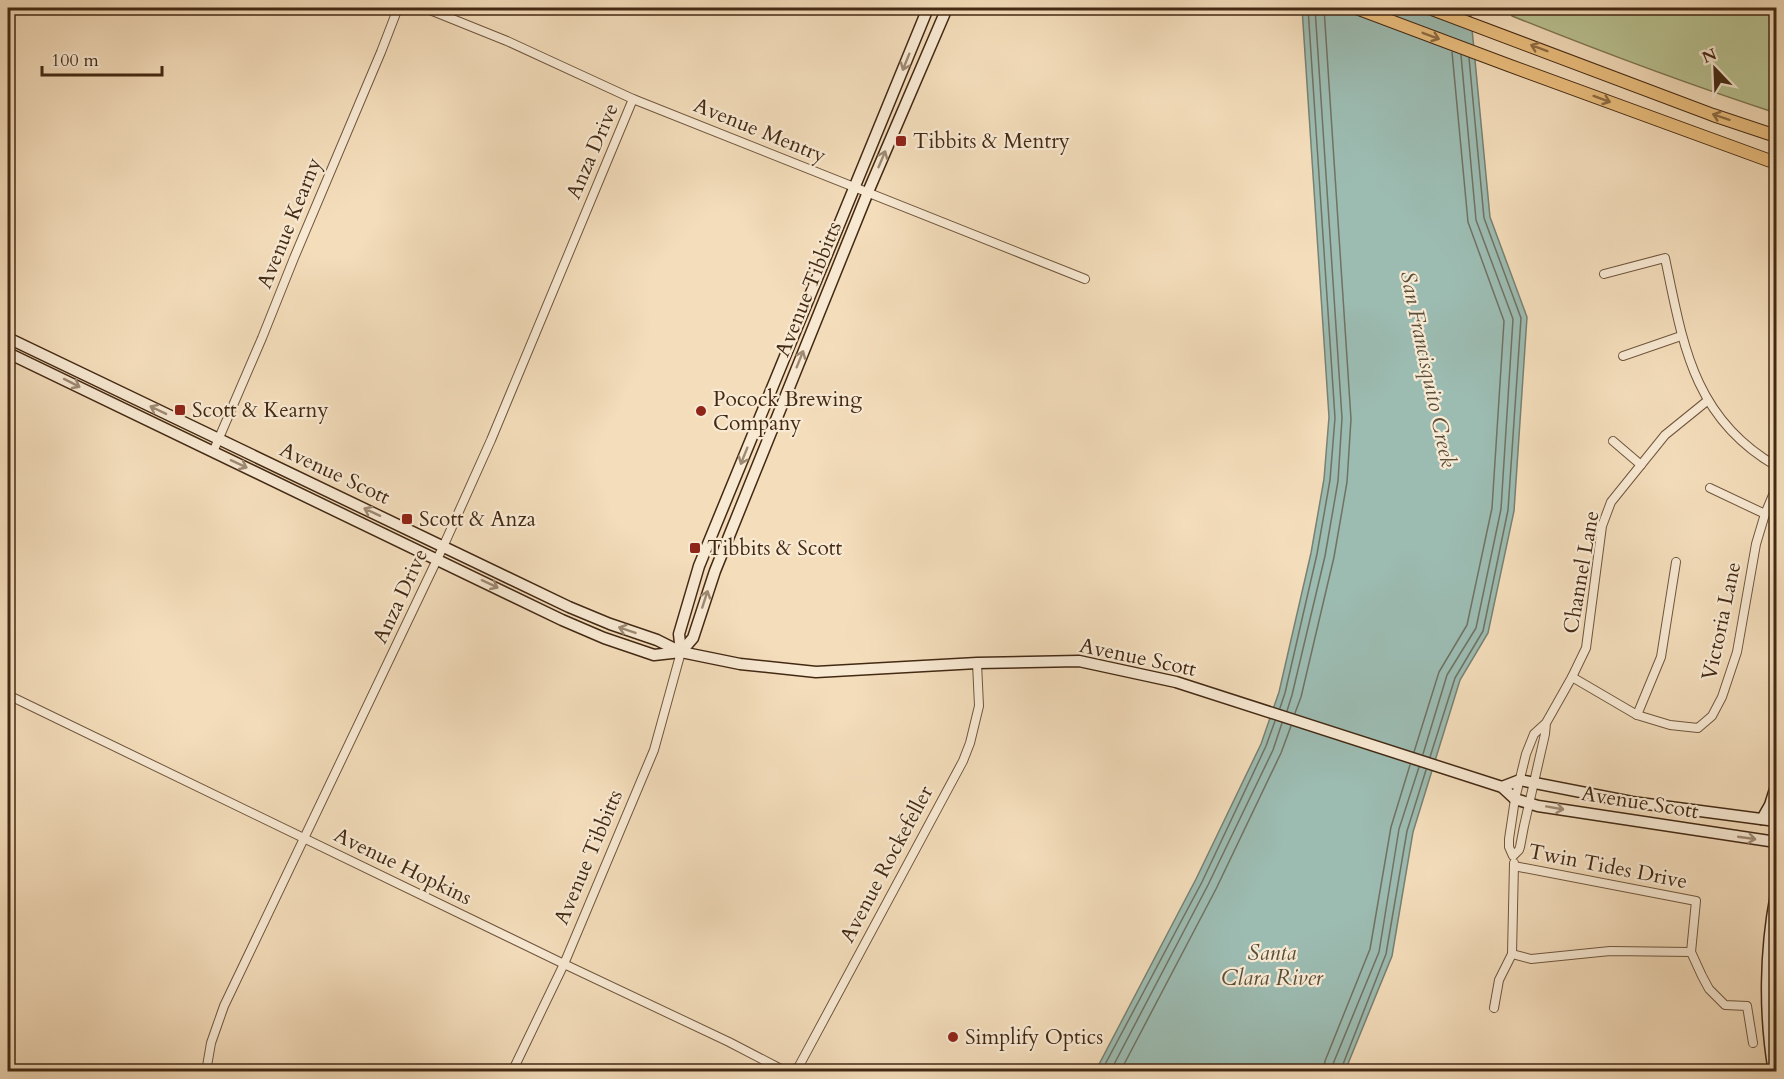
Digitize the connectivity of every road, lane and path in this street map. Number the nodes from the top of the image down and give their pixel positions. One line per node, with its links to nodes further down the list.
1 (398, 8): 19 (street, Avenue Kearny)
2 (425, 8): 7 (street, Avenue Mentry)
3 (928, 8): 10 (main road, Avenue Tibbitts, one-way to 10)
4 (947, 8): 11 (main road, Avenue Tibbitts, one-way to 4)
5 (1356, 8): 9 (main road, one-way to 9)
6 (1429, 8): 8 (main road, one-way to 6)
7 (633, 99): 10 (street, Avenue Mentry); 27 (street, Anza Drive)
8 (1776, 136)
9 (1776, 163)
10 (855, 187): 11 (street, Avenue Mentry); 30 (main road, Avenue Tibbitts, one-way to 30)
11 (868, 192): 13 (street, Avenue Mentry); 30 (main road, Avenue Tibbitts, one-way to 11)
12 (1604, 274): 14 (street)
13 (1085, 279)
14 (1681, 336): 17 (street); 18 (street)
15 (8, 338): 19 (main road, Avenue Scott, one-way to 15)
16 (8, 352): 21 (main road, Avenue Scott, one-way to 21)
17 (1623, 356)
18 (1707, 401): 22 (street, Channel Lane); 23 (street)
19 (219, 440): 21 (street, Avenue Kearny); 27 (main road, Avenue Scott, one-way to 19)
20 (1613, 441): 22 (street)
21 (213, 452): 28 (main road, Avenue Scott, one-way to 28)
22 (1641, 465): 32 (street, Channel Lane)
23 (1776, 466)
24 (1710, 488): 26 (street)
25 (1776, 488): 26 (street, Victoria Lane)
26 (1765, 514): 34 (street, Victoria Lane)
27 (443, 547): 28 (street, Anza Drive); 30 (main road, Avenue Scott, one-way to 27)
28 (437, 560): 30 (main road, Avenue Scott, one-way to 30); 44 (street, Anza Drive)
29 (1676, 562): 34 (street)
30 (681, 652): 31 (main road, Avenue Scott); 51 (street, Avenue Tibbitts)
31 (977, 663): 39 (main road, Avenue Scott); 56 (street, Avenue Rockefeller)
32 (1572, 677): 34 (street, Victoria Lane); 35 (street, Channel Lane)
33 (8, 694): 44 (street, Avenue Hopkins)
34 (1637, 715)
35 (1546, 723): 36 (street); 37 (street)
36 (1520, 780): 37 (main road, Avenue Scott); 39 (main road); 40 (street)
37 (1533, 783): 41 (street); 42 (main road, Avenue Scott)
38 (1776, 786): 42 (main road)
39 (1502, 787): 40 (main road, Avenue Scott)
40 (1515, 799): 41 (main road, Avenue Scott); 46 (street)
41 (1529, 803): 45 (main road, Avenue Scott, one-way to 45); 46 (street)
42 (1762, 819): 43 (main road, Avenue Scott)
43 (1776, 821)
44 (305, 838): 51 (street, Avenue Hopkins); 54 (street, Anza Drive)
45 (1776, 842)
46 (1513, 856): 47 (street)
47 (1514, 866): 49 (street, Twin Tides Drive); 50 (street)
48 (1776, 894): 57 (main road)
49 (1691, 952): 50 (street); 53 (street)
50 (1512, 954): 52 (street)
51 (564, 964): 55 (street, Avenue Tibbitts); 56 (street, Avenue Hopkins)
52 (1494, 1008)
53 (1753, 1043)
54 (206, 1071)
55 (512, 1071)
56 (789, 1071)
57 (1774, 1071)

